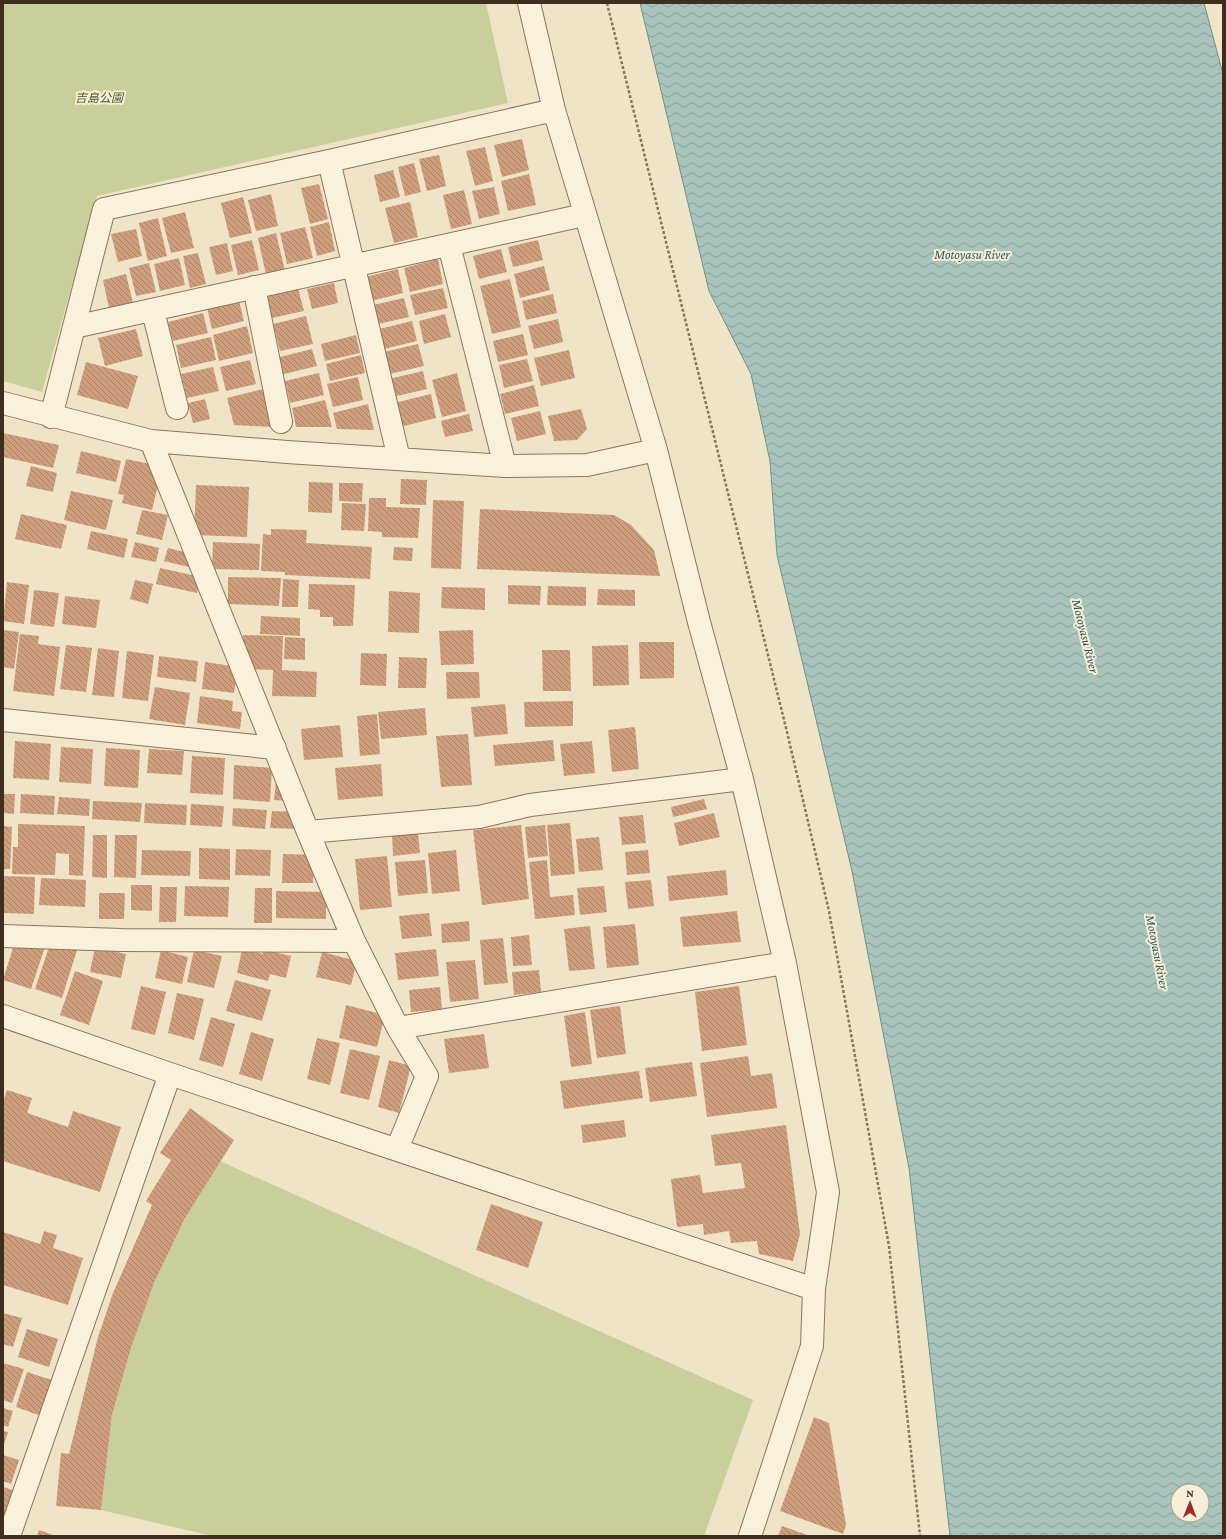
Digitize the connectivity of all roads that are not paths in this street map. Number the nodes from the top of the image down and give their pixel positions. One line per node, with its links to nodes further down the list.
1 (529, 3): 2 (street)
2 (554, 110): 3 (street); 4 (street)
3 (329, 161): 6 (street); 9 (street)
4 (584, 215): 5 (street); 15 (street)
5 (449, 245): 6 (street); 17 (street)
6 (354, 266): 7 (street); 16 (street)
7 (254, 287): 8 (street); 13 (street)
8 (153, 310): 9 (street); 11 (street)
9 (74, 327): 12 (street)
10 (3, 403): 12 (street)
11 (177, 408)
12 (51, 417): 14 (street)
13 (281, 422)
14 (151, 441): 16 (street); 19 (street)
15 (656, 450): 17 (street); 20 (street)
16 (399, 459): 17 (street)
17 (505, 466)
18 (3, 720): 19 (street)
19 (275, 748): 21 (street)
20 (742, 779): 21 (street); 24 (street)
21 (308, 832): 23 (street)
22 (3, 936): 23 (street)
23 (354, 941): 26 (street)
24 (785, 963): 26 (street); 29 (street)
25 (3, 1016): 27 (street)
26 (398, 1028): 28 (street)
27 (170, 1074): 28 (street); 30 (street)
28 (397, 1149): 29 (street)
29 (814, 1289): 31 (street)
30 (9, 1536)
31 (750, 1536)

